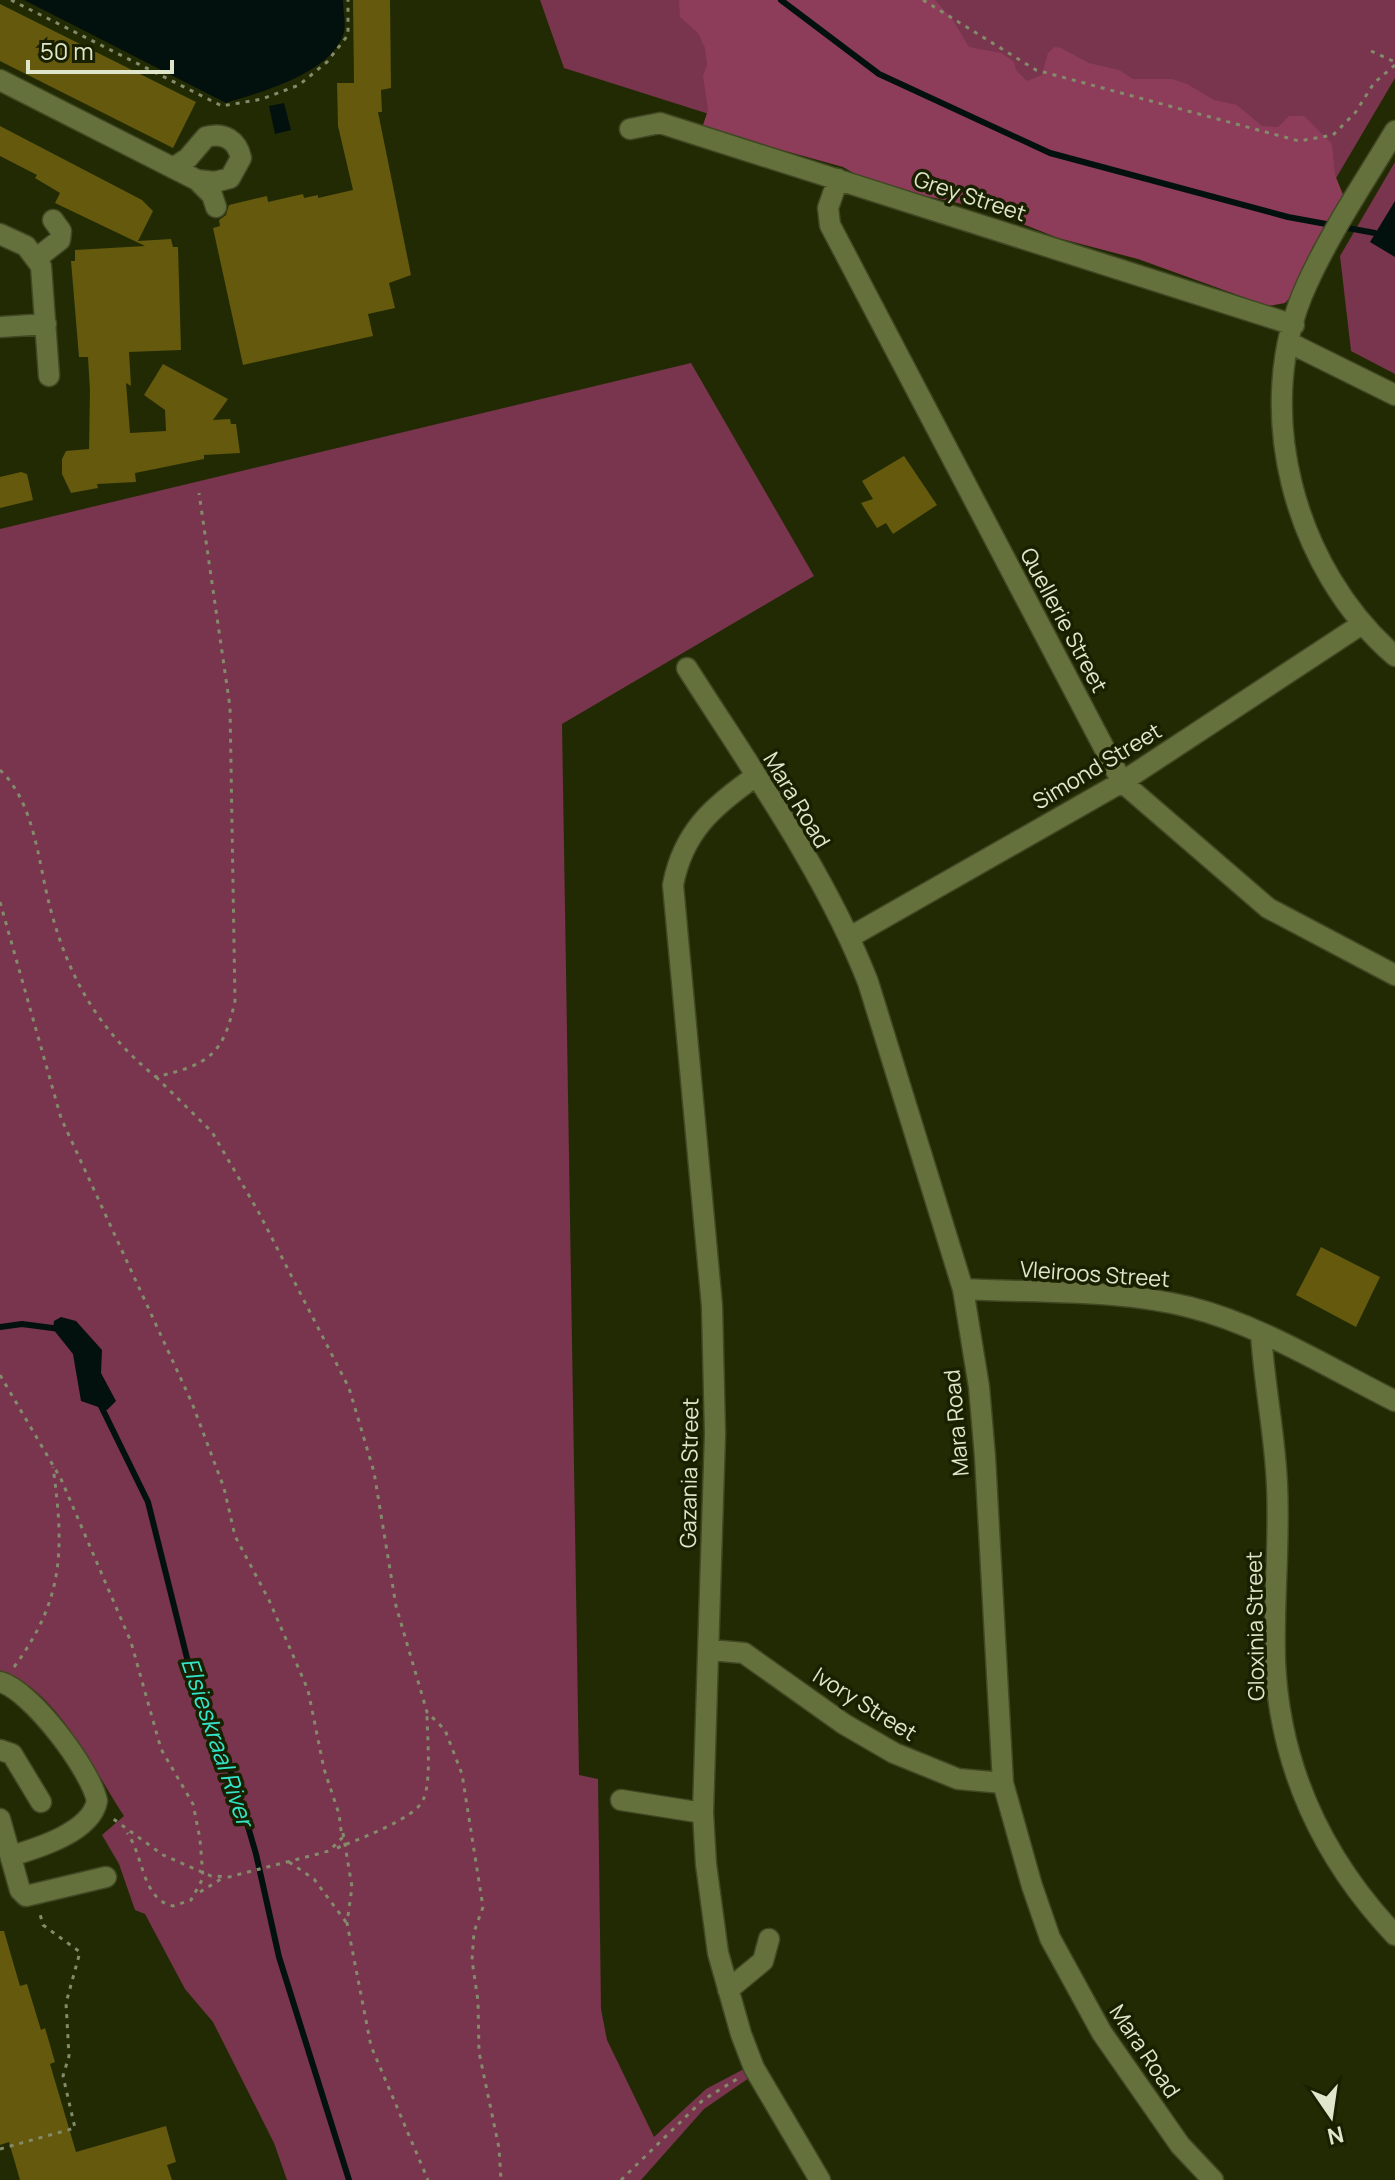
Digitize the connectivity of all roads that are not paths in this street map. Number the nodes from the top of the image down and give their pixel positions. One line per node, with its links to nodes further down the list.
1 (0, 80): 4 (street)
2 (630, 129): 5 (street, Grey Street)
3 (1395, 131): 13 (street)
4 (173, 168): 6 (street); 6 (street)
5 (838, 179): 13 (street, Grey Street); 20 (street, Quellerie Street)
6 (197, 180): 7 (street)
7 (216, 207)
8 (53, 220): 10 (street)
9 (0, 234): 10 (street)
10 (37, 258): 11 (street)
11 (46, 324): 12 (street); 14 (street)
12 (0, 327)
13 (1292, 334): 15 (street, Grey Street); 16 (street)
14 (49, 376)
15 (1395, 395)
16 (1362, 624): 17 (street); 20 (street, Simond Street)
17 (1395, 656)
18 (687, 668): 19 (street, Mara Road)
19 (756, 776): 21 (street, Mara Road); 26 (street, Gazania Street)
20 (1122, 782): 21 (street, Simond Street); 22 (street, Quellerie Street)
21 (850, 937): 23 (street, Mara Road)
22 (1395, 975)
23 (963, 1289): 24 (street, Vleiroos Street); 29 (street, Mara Road)
24 (1261, 1333): 25 (street, Vleiroos Street); 36 (street, Gloxinia Street)
25 (1395, 1401)
26 (710, 1650): 29 (street, Ivory Street); 32 (street, Gazania Street)
27 (2, 1682): 34 (street)
28 (0, 1750): 31 (street)
29 (1003, 1783): 40 (street, Mara Road)
30 (621, 1800): 32 (street)
31 (41, 1802)
32 (703, 1813): 38 (street, Gazania Street)
33 (0, 1819): 34 (street)
34 (11, 1856): 35 (street)
35 (106, 1877)
36 (1395, 1935)
37 (769, 1939): 38 (street)
38 (728, 1990): 39 (street, Gazania Street)
39 (820, 2180)
40 (1213, 2180)

